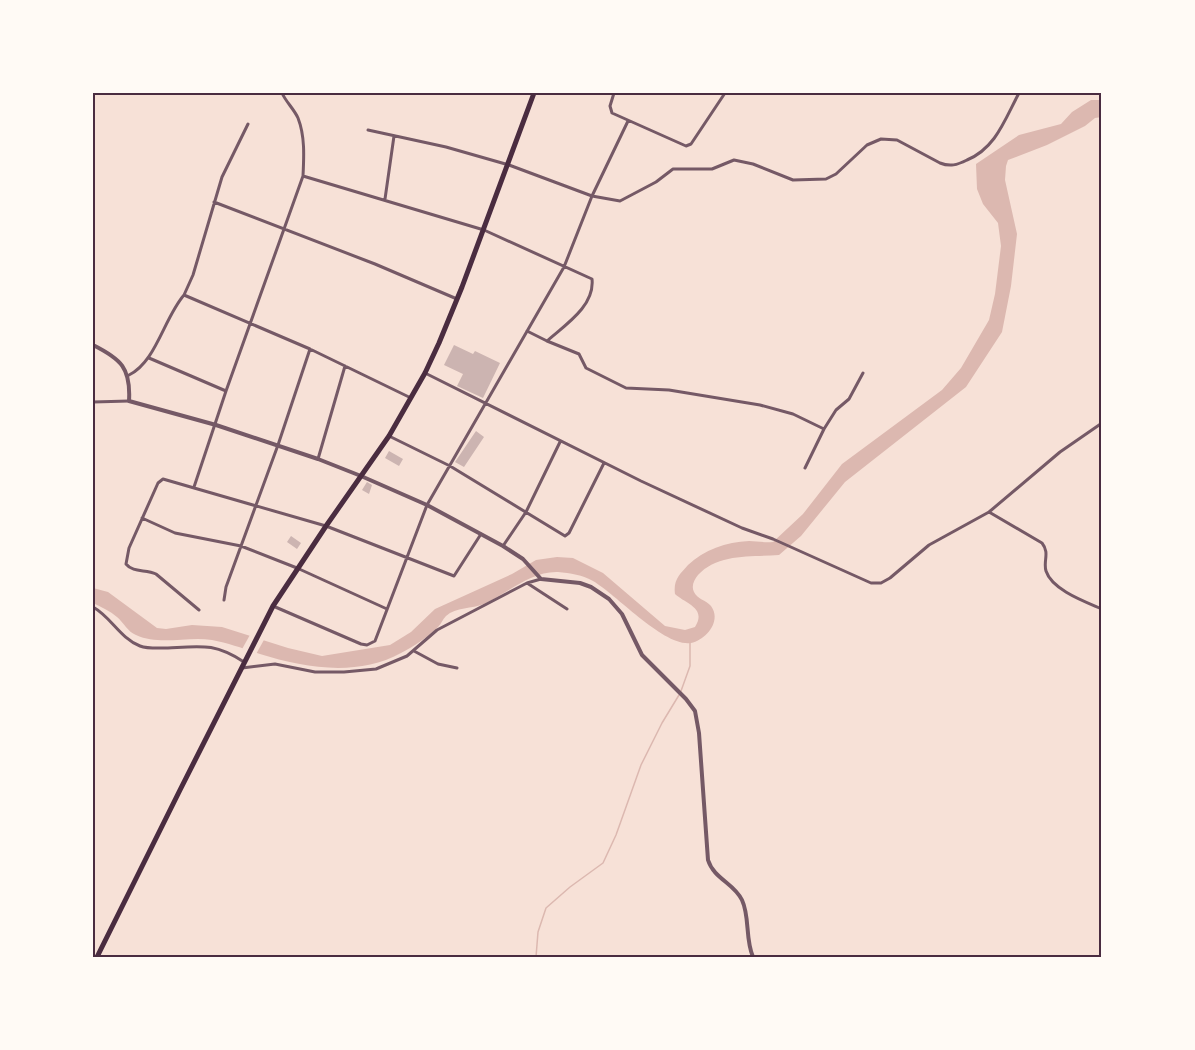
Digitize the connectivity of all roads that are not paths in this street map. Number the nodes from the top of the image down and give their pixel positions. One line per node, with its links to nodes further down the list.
1 (282, 93): 11 (street)
2 (534, 93): 10 (highway)
3 (614, 93): 6 (street)
4 (725, 93): 6 (street)
5 (1019, 93): 12 (street)
6 (628, 120): 12 (street)
7 (248, 124): 14 (street)
8 (368, 130): 9 (street)
9 (394, 135): 10 (street); 13 (street)
10 (508, 164): 12 (street); 16 (highway)
11 (303, 176): 13 (street); 15 (street)
12 (592, 196): 17 (street)
13 (385, 200): 16 (street)
14 (214, 202): 15 (street); 18 (street)
15 (285, 229): 19 (street); 20 (street)
16 (484, 230): 17 (street); 19 (highway)
17 (564, 267): 21 (street); 22 (street)
18 (184, 295): 20 (street); 25 (street)
19 (458, 298): 27 (highway)
20 (250, 324): 24 (street); 30 (street)
21 (527, 331): 22 (street); 34 (street)
22 (547, 341): 37 (street)
23 (93, 345): 29 (street)
24 (310, 349): 26 (street); 40 (street)
25 (149, 358): 29 (street); 30 (street)
26 (345, 366): 31 (street); 41 (street)
27 (425, 373): 31 (highway); 34 (street)
28 (863, 373): 37 (street)
29 (129, 375): 32 (street)
30 (226, 391): 36 (street)
31 (411, 399): 38 (highway)
32 (129, 401): 33 (street); 36 (street)
33 (93, 402)
34 (486, 404): 39 (street); 43 (street)
35 (1102, 423): 50 (street)
36 (216, 425): 40 (street); 46 (street)
37 (824, 429): 44 (street)
38 (389, 436): 43 (street); 45 (highway)
39 (560, 442): 42 (street); 49 (street)
40 (278, 445): 41 (street); 48 (street)
41 (318, 459): 45 (street)
42 (604, 463): 49 (street); 50 (street)
43 (450, 466): 47 (street); 49 (street)
44 (805, 468)
45 (361, 476): 47 (street); 52 (highway)
46 (194, 488): 48 (street); 51 (street)
47 (427, 505): 53 (street); 56 (street)
48 (255, 507): 52 (street); 54 (street)
49 (526, 512): 55 (street)
50 (989, 512): 65 (street)
51 (142, 518): 54 (street); 66 (street)
52 (326, 526): 56 (street); 57 (highway)
53 (481, 534): 55 (street); 56 (street)
54 (241, 546): 57 (street); 60 (street)
55 (503, 546): 58 (street)
56 (407, 557): 63 (street)
57 (297, 568): 61 (highway); 63 (street)
58 (541, 579): 59 (street); 72 (street)
59 (527, 583): 64 (street); 67 (street)
60 (224, 600)
61 (273, 606): 63 (street); 68 (highway)
62 (93, 607): 68 (street)
63 (387, 609)
64 (567, 609)
65 (1102, 609)
66 (199, 610)
67 (414, 651): 69 (street); 70 (street)
68 (245, 660): 70 (highway)
69 (458, 668)
70 (241, 669): 71 (highway)
71 (98, 957)
72 (753, 957)

